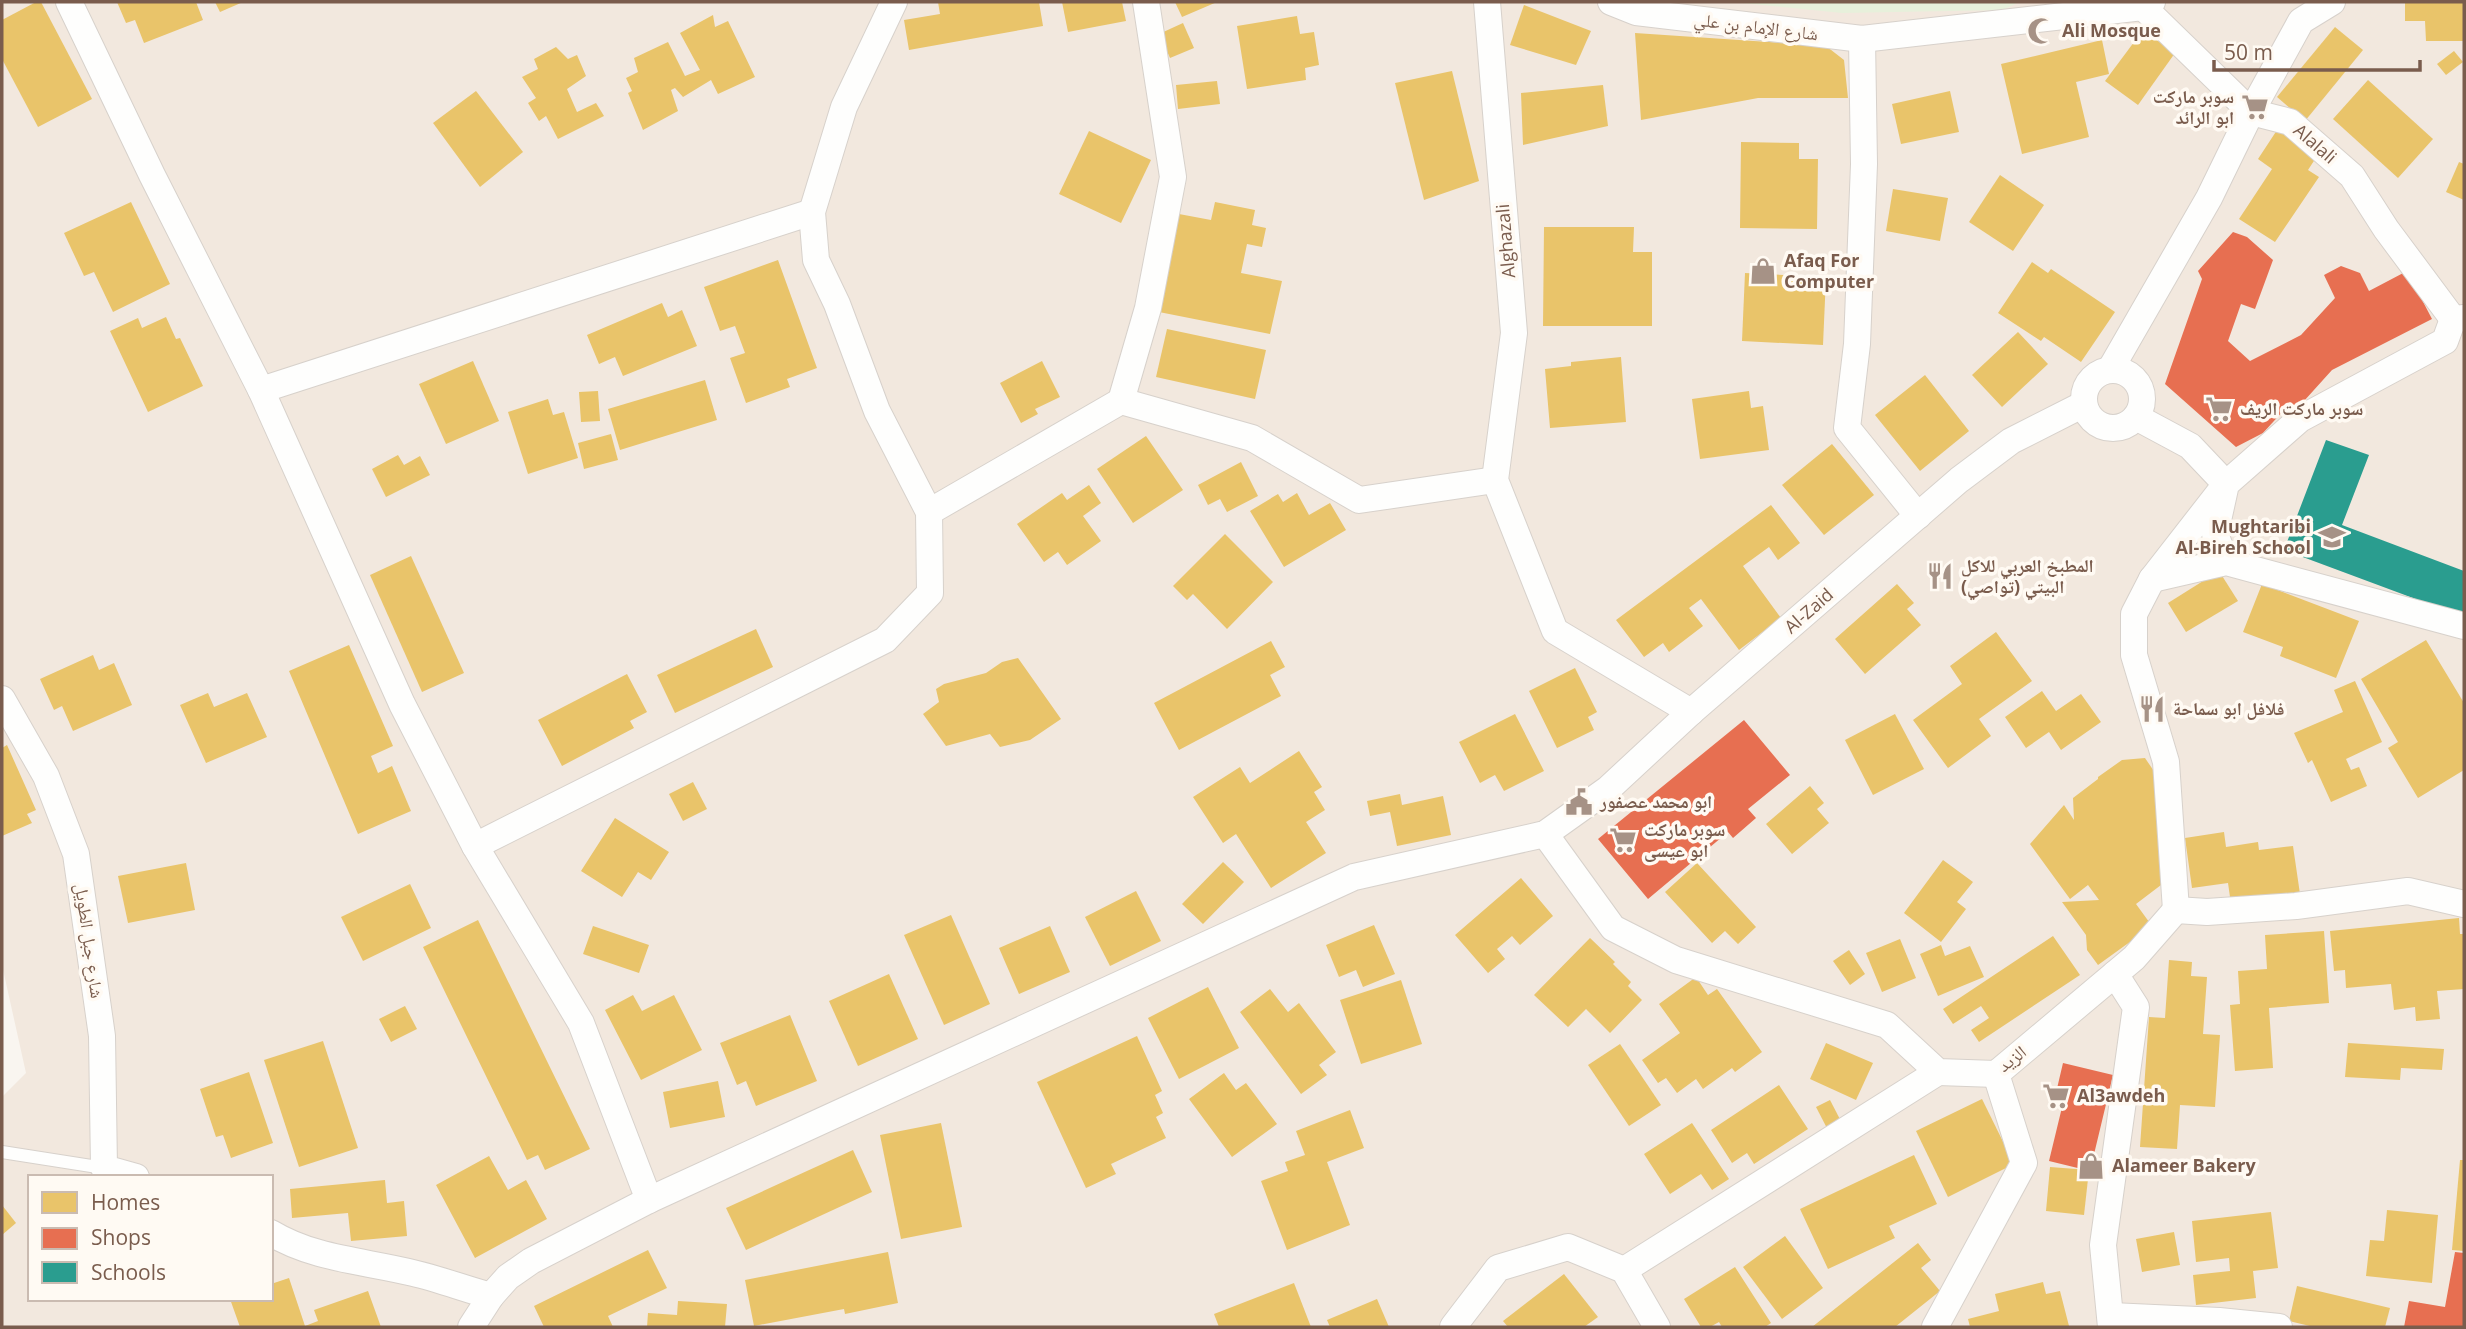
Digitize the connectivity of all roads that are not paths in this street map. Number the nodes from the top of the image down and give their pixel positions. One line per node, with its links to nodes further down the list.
1 (69, 2): 13 (street)
2 (894, 2): 10 (street)
3 (1146, 2): 14 (street)
4 (1487, 2): 17 (street, Alghazali)
5 (1611, 2): 8 (street, شارع الإمام بن علي)
6 (2332, 2): 9 (street)
7 (2147, 5): 8 (street, شارع الإمام بن علي); 9 (street, Alalali)
8 (1862, 39): 20 (street)
9 (2251, 112): 11 (street, Alalali); 12 (street)
10 (812, 212): 13 (street); 19 (street)
11 (2459, 318): 18 (street, Alalali)
12 (2110, 370): 15 (street); 16 (street)
13 (261, 390): 27 (street)
14 (1121, 401): 17 (street); 19 (street)
15 (2084, 404): 16 (street); 20 (street, Al-Zaid)
16 (2136, 417): 18 (street)
17 (1495, 480): 25 (street)
18 (2226, 484): 21 (street); 22 (street)
19 (929, 512): 27 (street)
20 (1918, 516): 25 (street, Al-Zaid)
21 (2226, 562): 22 (street); 23 (street)
22 (2152, 579): 29 (street)
23 (2464, 626)
24 (2, 699): 34 (street, شارع جبل الطويل)
25 (1691, 712): 26 (street, Al-Zaid)
26 (1545, 834): 31 (street); 36 (street)
27 (475, 846): 36 (street)
28 (2464, 904): 29 (street)
29 (2176, 910): 30 (street, الزيد)
30 (2115, 974): 32 (street, الزيد); 40 (street)
31 (1938, 1072): 32 (street, الزيد); 38 (street)
32 (1996, 1073): 44 (street)
33 (2, 1152): 34 (lane)
34 (104, 1168): 35 (street)
35 (129, 1175)
36 (649, 1200): 39 (street)
37 (273, 1234): 39 (street)
38 (1624, 1270): 42 (street); 43 (street)
39 (491, 1296): 41 (street)
40 (2111, 1322): 45 (street)
41 (471, 1327)
42 (1453, 1327)
43 (1657, 1327)
44 (1935, 1327)
45 (2279, 1327)

